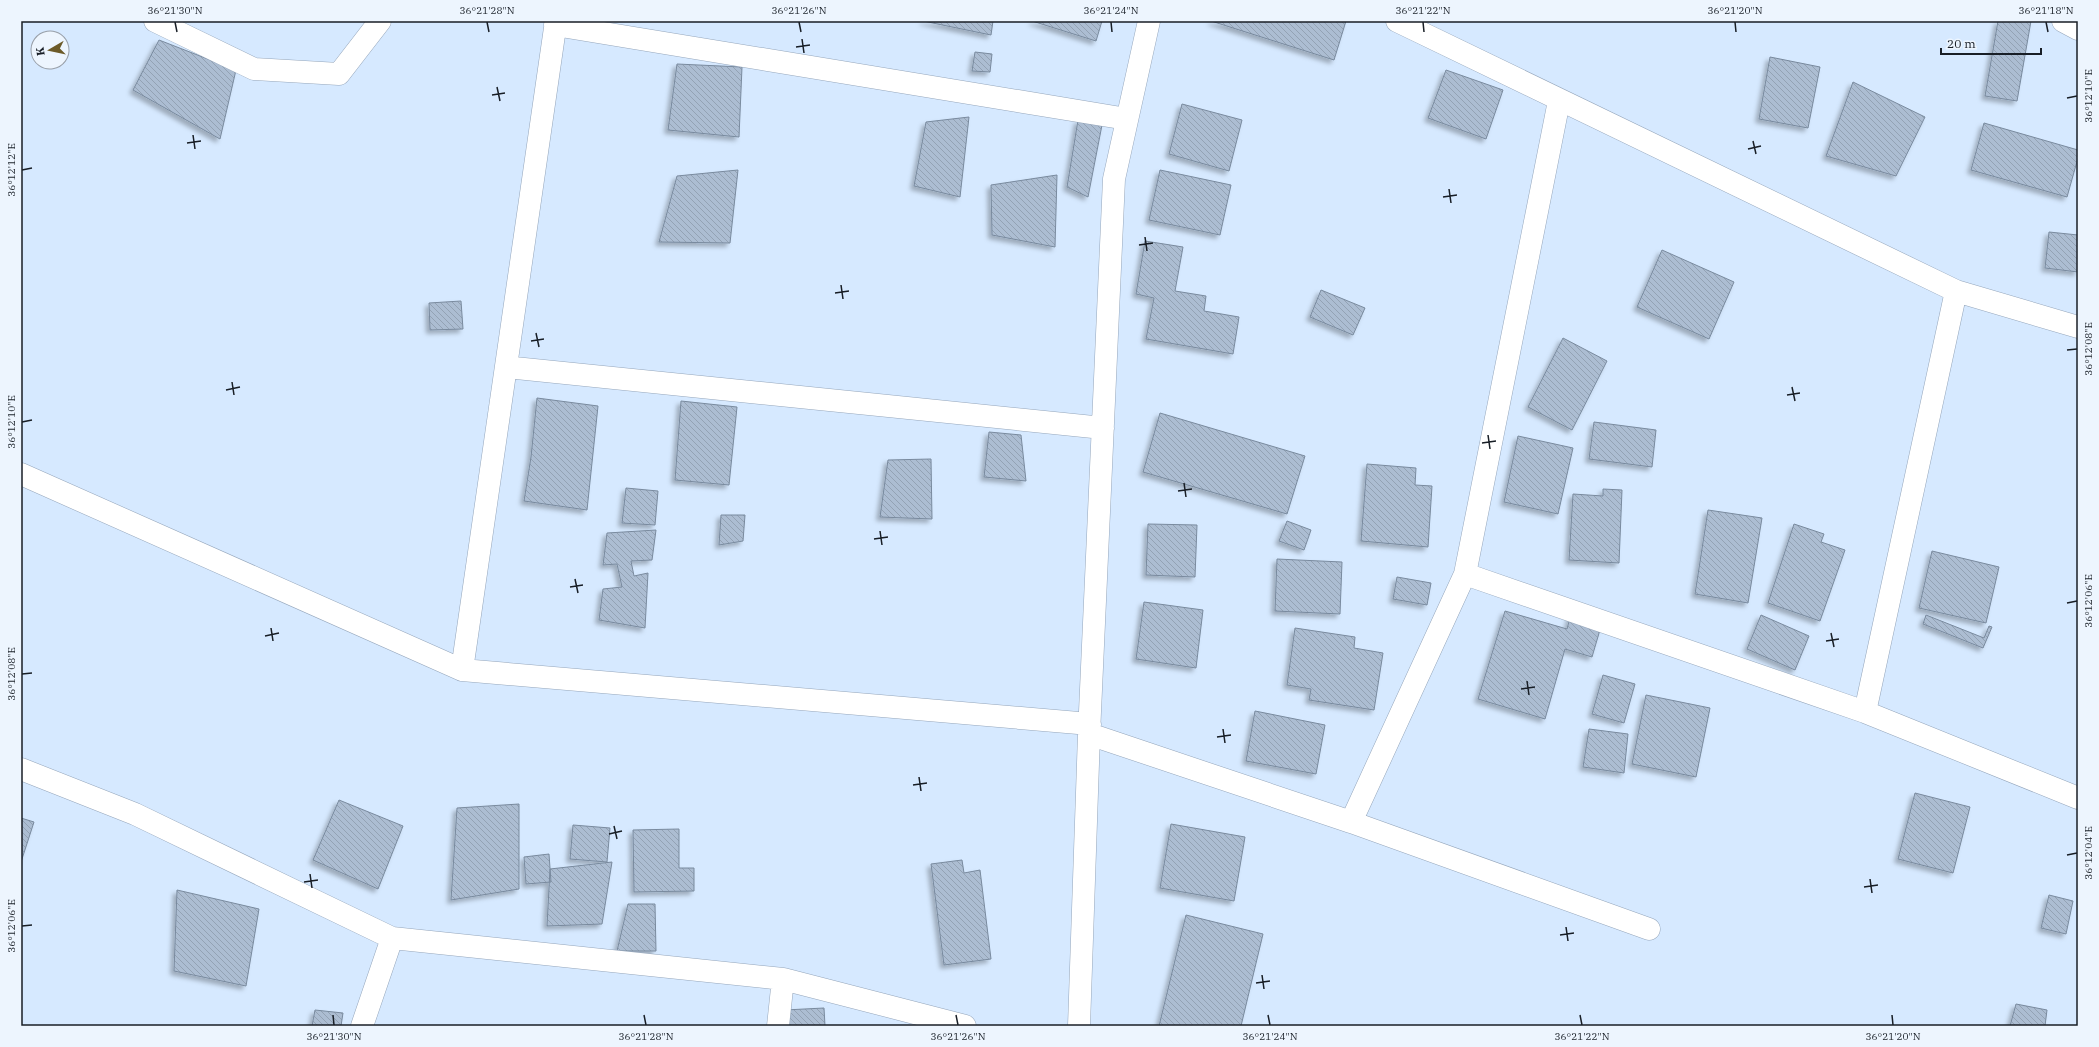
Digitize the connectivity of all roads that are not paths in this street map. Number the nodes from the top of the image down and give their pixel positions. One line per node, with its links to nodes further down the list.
1 (155, 21): 2 (street)
2 (380, 21)
3 (1149, 21): 9 (street)
4 (1397, 21): 8 (street)
5 (2063, 21): 7 (street)
6 (555, 23): 9 (street); 12 (street)
7 (2078, 29)
8 (1559, 101): 10 (street); 15 (street)
9 (1127, 119): 13 (street)
10 (1956, 291): 11 (street); 17 (street)
11 (2078, 327)
12 (506, 367): 13 (street); 16 (street)
13 (1103, 428): 18 (street)
14 (21, 474): 16 (street)
15 (1465, 574): 17 (street); 21 (street)
16 (462, 670): 18 (street)
17 (1865, 712): 20 (street)
18 (1090, 729): 21 (street); 28 (street)
19 (21, 769): 23 (street)
20 (2078, 798)
21 (1351, 822): 22 (street)
22 (1650, 929)
23 (392, 938): 24 (street); 25 (street)
24 (783, 979): 26 (street); 27 (street)
25 (362, 1026)
26 (778, 1026)
27 (965, 1026)
28 (1079, 1026)

